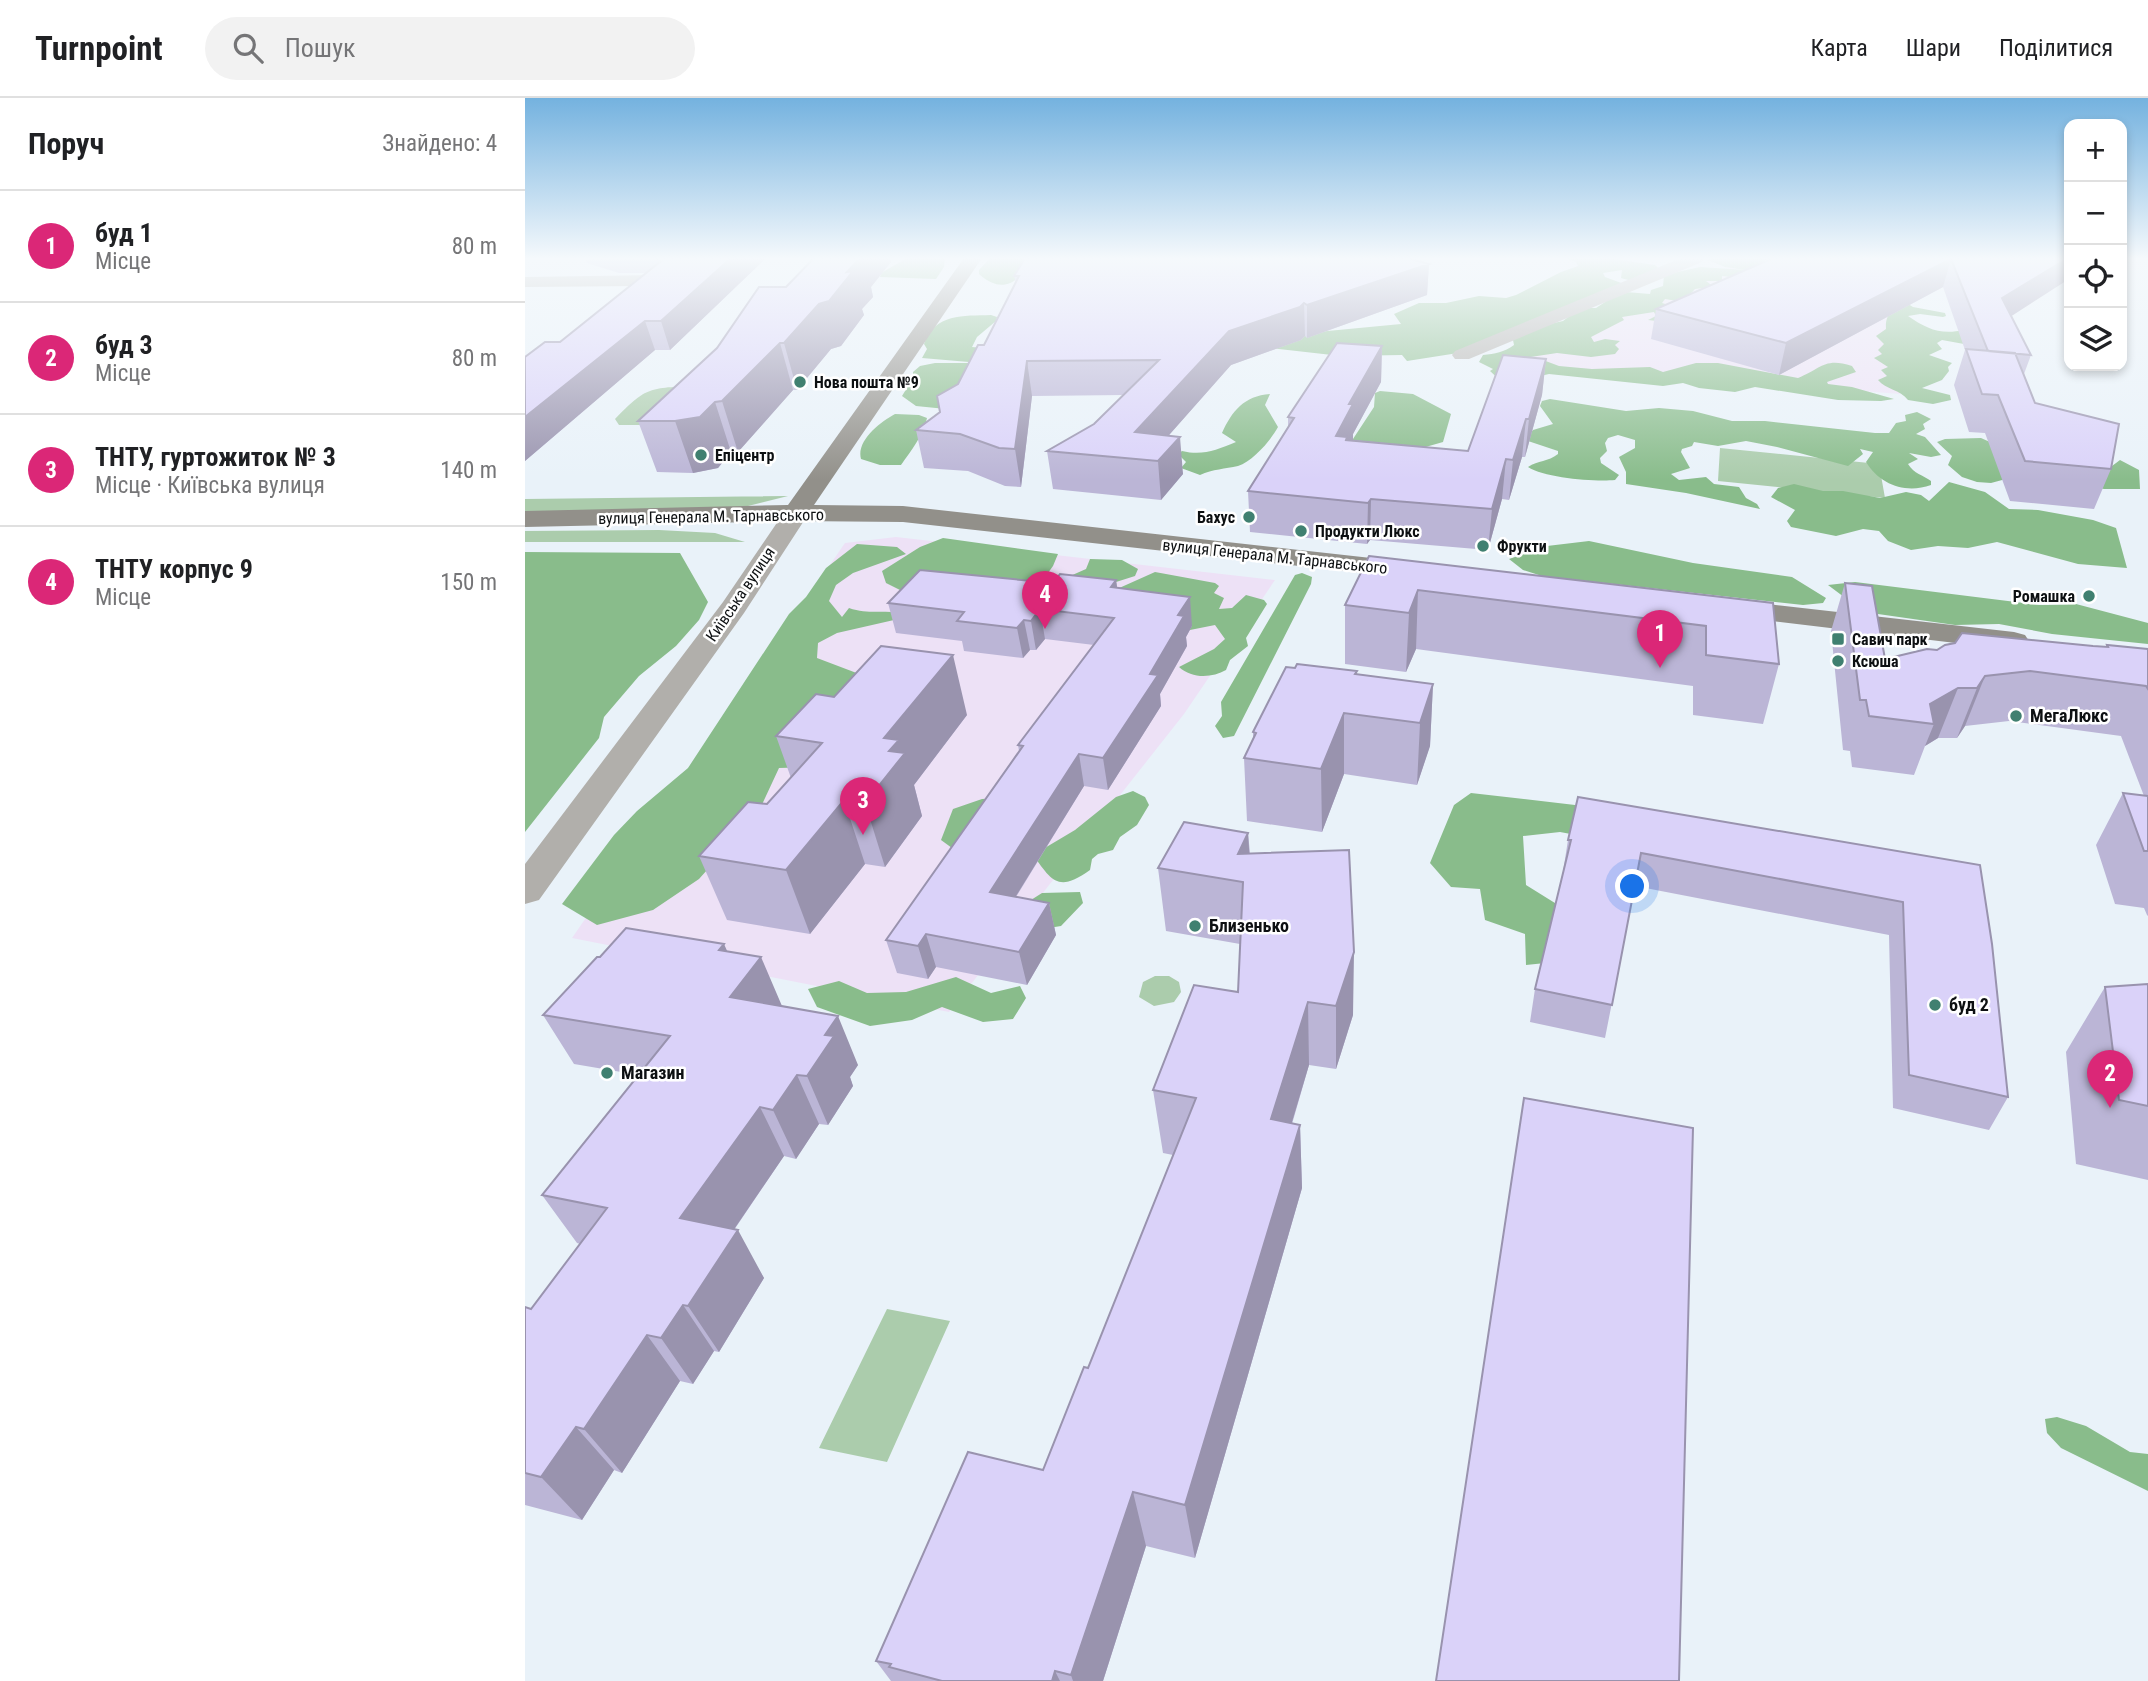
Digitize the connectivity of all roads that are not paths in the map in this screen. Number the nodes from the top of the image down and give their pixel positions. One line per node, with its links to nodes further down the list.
1 (921, 332): 4 (main road, Київська вулиця)
2 (1518, 332): 3 (street)
3 (1462, 355)
4 (796, 513): 5 (main road, вулиця Генерала М. Тарнавського); 6 (main road, вулиця Генерала М. Тарнавського); 9 (street, Київська вулиця)
5 (525, 519)
6 (1436, 574)
7 (1696, 605): 8 (main road)
8 (2040, 644)
9 (525, 891)

